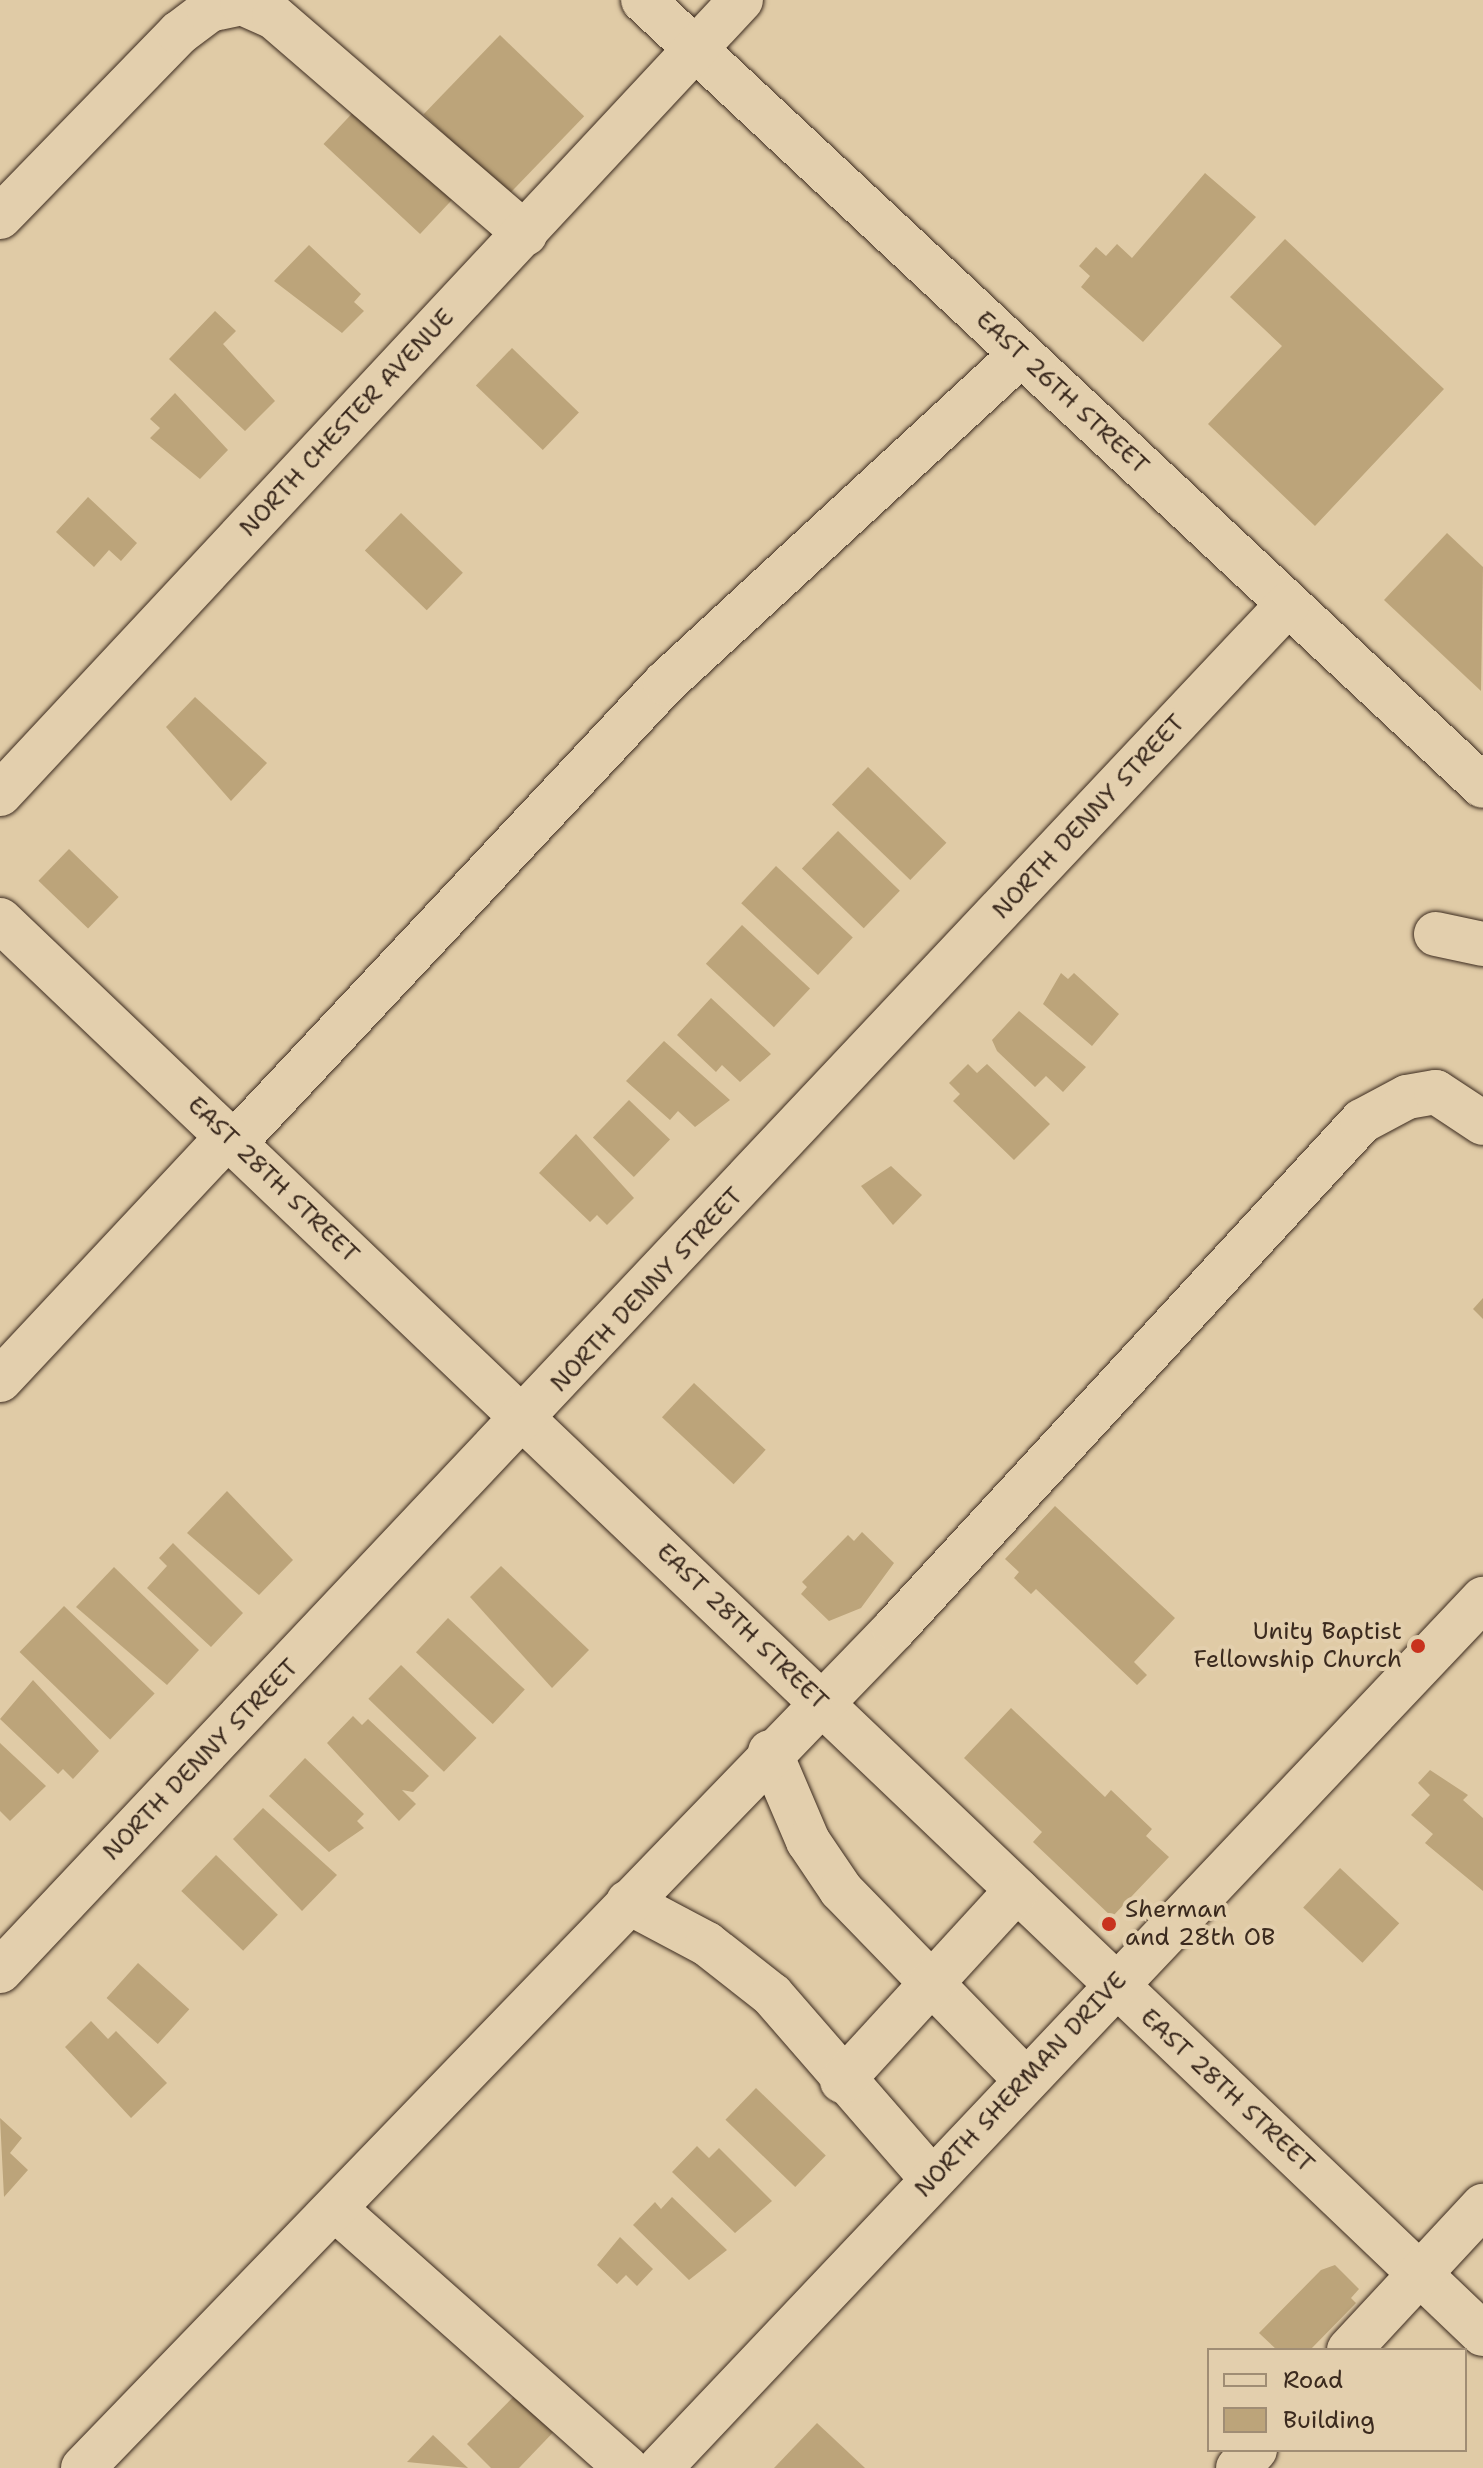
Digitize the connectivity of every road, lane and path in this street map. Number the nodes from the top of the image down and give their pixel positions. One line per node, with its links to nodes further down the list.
1 (643, 0): 3 (street, EAST 26TH STREET)
2 (741, 0): 3 (street, NORTH CHESTER AVENUE)
3 (695, 52): 5 (street, NORTH CHESTER AVENUE); 6 (street, EAST 26TH STREET)
4 (0, 217): 5 (street)
5 (525, 234): 9 (street, NORTH CHESTER AVENUE)
6 (1021, 355): 7 (street, EAST 26TH STREET); 14 (street)
7 (1288, 604): 8 (street, EAST 26TH STREET); 16 (street, NORTH DENNY STREET)
8 (1483, 786)
9 (0, 794)
10 (0, 920): 14 (street, EAST 28TH STREET)
11 (1436, 934): 12 (street)
12 (1483, 944)
13 (1483, 1123): 18 (street)
14 (231, 1140): 15 (street); 16 (street, EAST 28TH STREET)
15 (0, 1380)
16 (525, 1418): 18 (street, EAST 28TH STREET); 22 (street, NORTH DENNY STREET)
17 (1483, 1599): 24 (street, NORTH SHERMAN DRIVE)
18 (818, 1700): 19 (street); 20 (street, EAST 28TH STREET)
19 (770, 1752): 21 (street); 23 (street)
20 (1017, 1890): 23 (street); 24 (street, EAST 28TH STREET)
21 (628, 1902): 26 (street); 29 (street)
22 (0, 1971)
23 (930, 1983): 25 (street); 26 (street)
24 (1116, 1986): 25 (street, NORTH SHERMAN DRIVE); 30 (street, EAST 28TH STREET)
25 (1026, 2080): 27 (street, NORTH SHERMAN DRIVE)
26 (842, 2081): 27 (street)
27 (932, 2179): 36 (street, NORTH SHERMAN DRIVE)
28 (1483, 2206): 30 (street)
29 (335, 2209): 34 (street); 35 (street)
30 (1420, 2274): 31 (street, EAST 28TH STREET); 32 (street)
31 (1483, 2334)
32 (1351, 2348)
33 (1253, 2452): 37 (street)
34 (83, 2468)
35 (627, 2468)
36 (660, 2468)
37 (1238, 2468)

